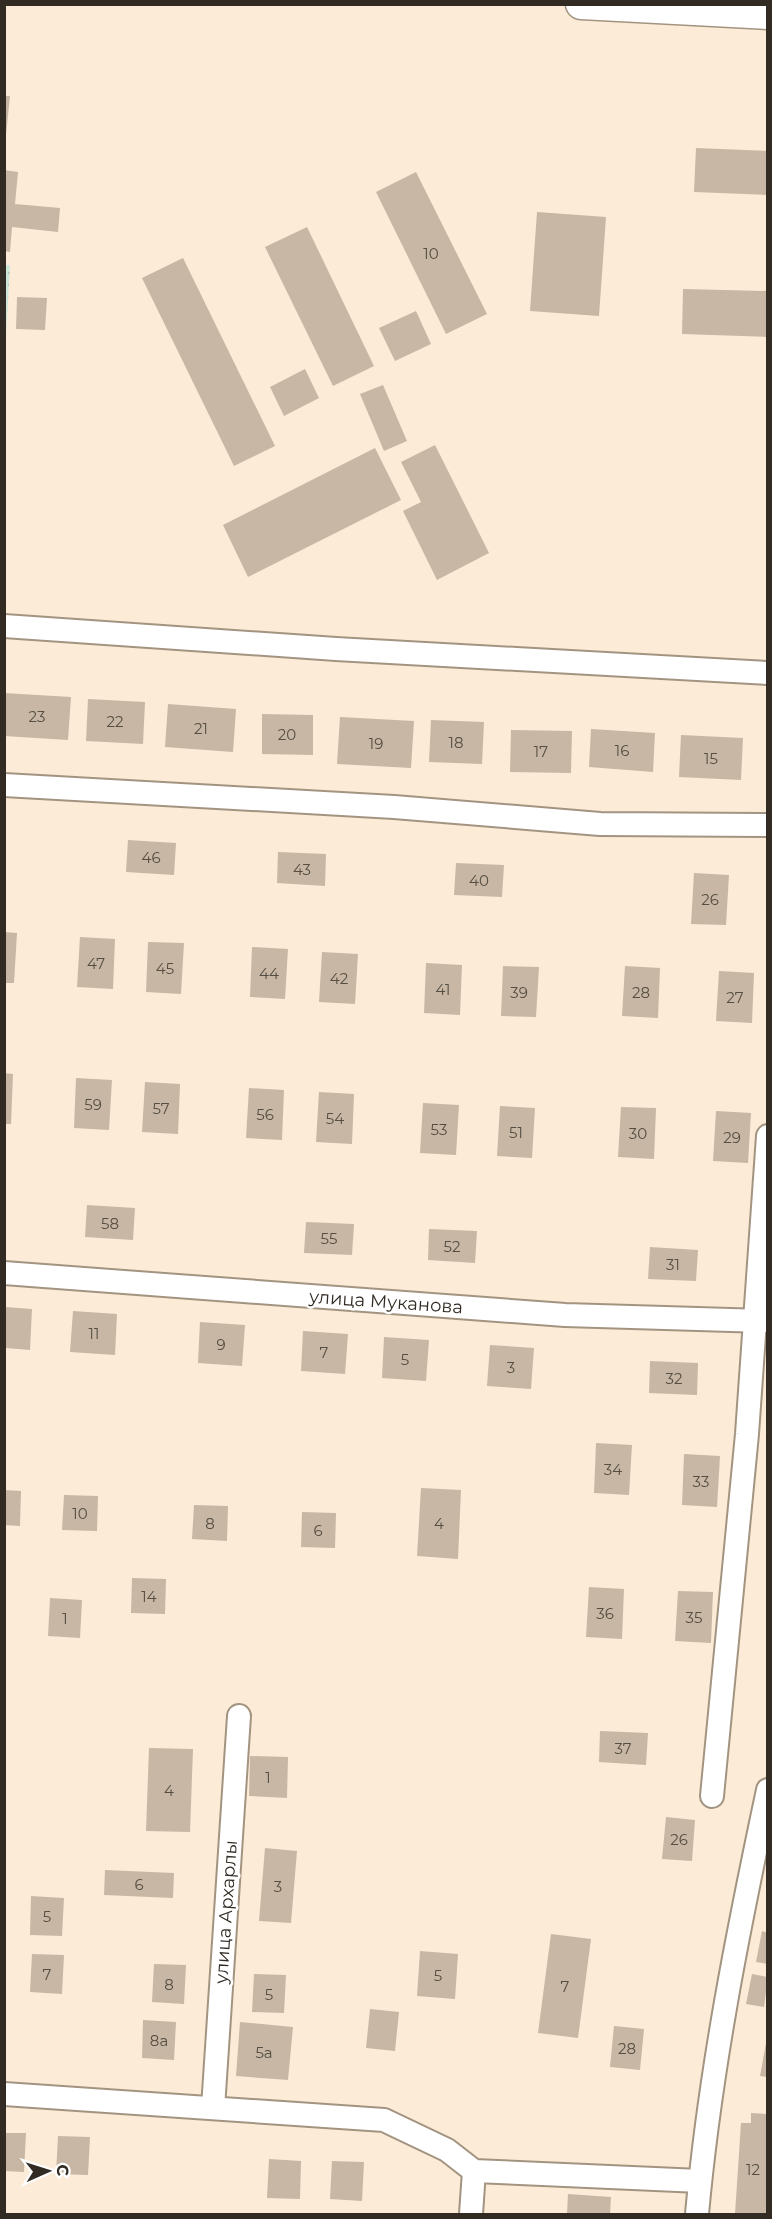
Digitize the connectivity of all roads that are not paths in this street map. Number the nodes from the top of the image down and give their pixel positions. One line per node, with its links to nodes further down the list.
1 (590, 5): 2 (main road)
2 (763, 14)
3 (4, 626): 4 (street)
4 (768, 673)
5 (4, 785): 6 (street)
6 (768, 825)
7 (768, 1136): 9 (street)
8 (4, 1273): 9 (street, улица Муканова)
9 (761, 1321): 12 (street)
10 (239, 1716): 14 (street, улица Архарлы)
11 (768, 1790): 16 (street)
12 (712, 1796)
13 (4, 2094): 14 (street)
14 (213, 2108): 15 (street)
15 (474, 2171): 16 (street); 17 (street)
16 (700, 2181): 18 (street)
17 (471, 2214)
18 (697, 2214)

